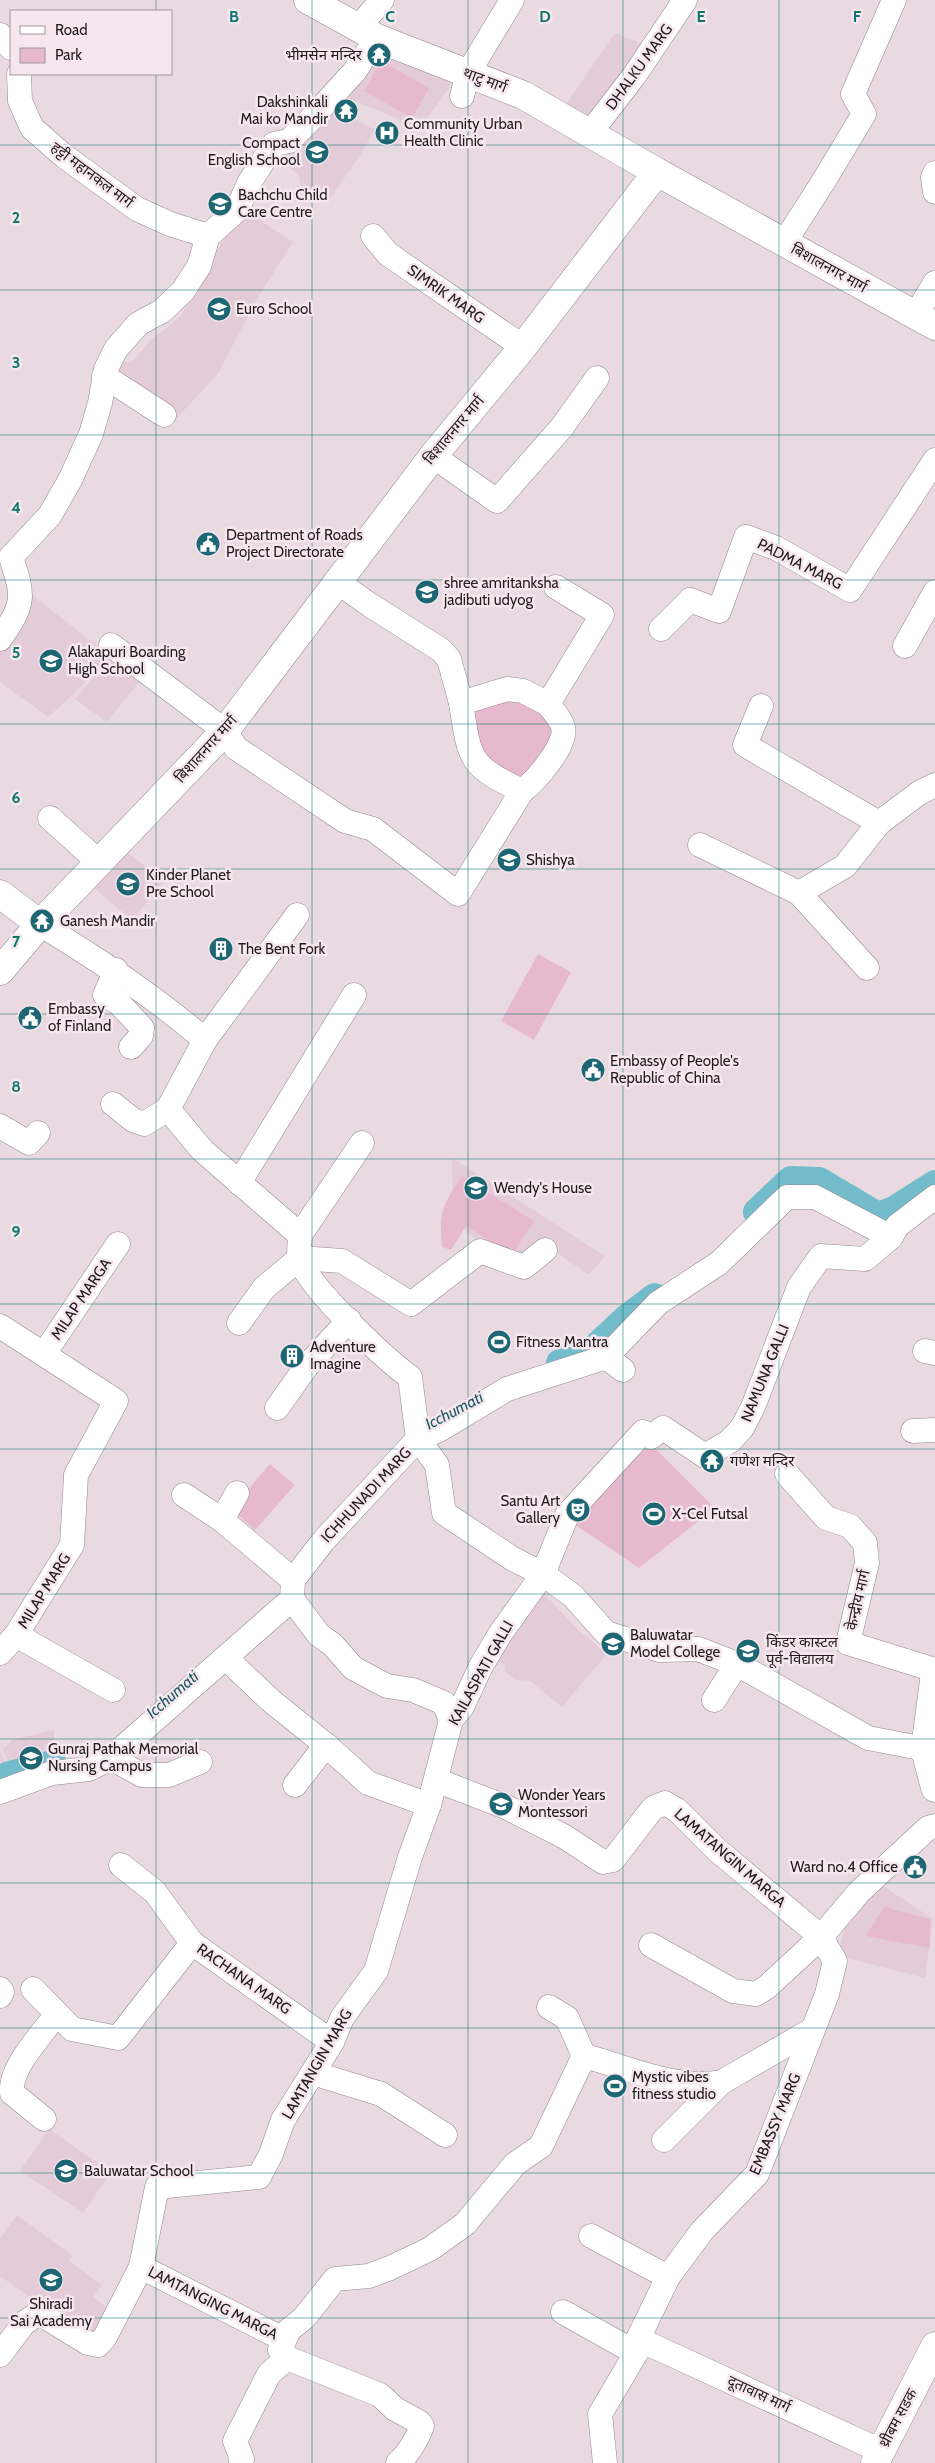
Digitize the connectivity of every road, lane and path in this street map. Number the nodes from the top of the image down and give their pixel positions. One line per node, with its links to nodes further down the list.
1 (308, 0): 6 (main road, थाटु मार्ग)
2 (382, 0): 6 (street)
3 (512, 0): 10 (street)
4 (685, 0): 11 (street, DHALKU MARG)
5 (894, 0): 15 (street)
6 (367, 33): 10 (main road, थाटु मार्ग); 13 (street)
7 (0, 35): 8 (street)
8 (10, 47)
9 (19, 75): 13 (street, हट्टी महानकल मार्ग)
10 (465, 85): 11 (main road, थाटु मार्ग)
11 (590, 133): 12 (main road, थाटु मार्ग)
12 (657, 172): 15 (main road, बिशालनगर मार्ग); 18 (main road, बिशालनगर मार्ग)
13 (208, 236): 19 (street)
14 (373, 236): 18 (street, SIMRIK MARG)
15 (784, 243): 17 (main road, बिशालनगर मार्ग)
16 (935, 284): 17 (street)
17 (925, 321)
18 (523, 347): 22 (main road, बिशालनगर मार्ग)
19 (104, 376): 21 (street); 28 (street)
20 (597, 378): 22 (street)
21 (164, 415)
22 (433, 456): 24 (main road, बिशालनगर मार्ग)
23 (935, 460): 27 (street, PADMA MARG)
24 (336, 581): 31 (street); 34 (main road, बिशालनगर मार्ग)
25 (556, 587): 32 (street)
26 (935, 592): 30 (street)
27 (661, 629)
28 (0, 639)
29 (111, 645): 34 (street)
30 (905, 646)
31 (461, 703): 32 (street); 36 (street)
32 (548, 704): 36 (street)
33 (761, 706): 38 (street)
34 (225, 731): 36 (street); 40 (main road, बिशालनगर मार्ग)
35 (935, 785): 38 (street)
36 (522, 791)
37 (50, 818): 40 (street)
38 (879, 824): 41 (street)
39 (700, 845): 41 (street)
40 (100, 863): 44 (main road, बिशालनगर मार्ग)
41 (799, 892): 45 (street)
42 (0, 894): 44 (main road)
43 (297, 915): 49 (street)
44 (40, 924): 46 (street); 47 (main road, बिशालनगर मार्ग)
45 (867, 968)
46 (116, 970): 49 (street); 50 (street)
47 (0, 971)
48 (354, 996): 56 (street)
49 (205, 1040): 52 (street)
50 (130, 1047)
51 (113, 1104): 52 (street)
52 (168, 1109): 56 (street)
53 (0, 1126): 54 (street)
54 (38, 1133)
55 (362, 1143): 60 (street)
56 (239, 1183): 60 (street)
57 (935, 1198): 58 (street)
58 (891, 1237): 67 (street, ICHHUNADI MARG); 72 (street, NAMUNA GALLI)
59 (118, 1244): 65 (street, MILAP MARGA)
60 (300, 1247): 61 (street); 62 (street); 63 (street)
61 (545, 1250)
62 (349, 1320): 66 (street); 67 (street)
63 (239, 1322)
64 (0, 1326): 65 (street, MILAP MARG)
65 (44, 1354): 74 (street, MILAP MARG)
66 (277, 1408)
67 (418, 1439): 72 (street); 73 (street, ICHHUNADI MARG)
68 (787, 1474): 78 (street, केन्द्रीय मार्ग)
69 (237, 1493): 71 (street)
70 (184, 1495): 71 (street)
71 (222, 1520): 73 (street)
72 (543, 1574): 77 (street); 81 (street, KAILASPATI GALLI)
73 (292, 1590): 76 (street, ICHHUNADI MARG); 81 (street)
74 (16, 1635): 75 (street, MILAP MARG); 79 (street)
75 (0, 1652)
76 (226, 1658): 82 (street); 84 (street, ICHHUNADI MARG)
77 (737, 1664): 80 (street); 83 (street)
78 (935, 1671): 83 (main road)
79 (113, 1690)
80 (714, 1700)
81 (451, 1720): 86 (street, KAILASPATI GALLI)
82 (326, 1745): 87 (street); 90 (street)
83 (925, 1749): 88 (main road)
84 (111, 1758): 85 (street); 89 (street, ICHHUNADI MARG)
85 (200, 1762)
86 (436, 1780): 90 (street, LAMTANGIN MARG); 93 (street, LAMATANGIN MARGA)
87 (295, 1785)
88 (935, 1788)
89 (0, 1792)
90 (429, 1805): 102 (street, LAMTANGIN MARG)
91 (935, 1826): 93 (street)
92 (121, 1865): 94 (street, RACHANA MARG)
93 (821, 1937): 95 (street); 101 (street, EMBASSY MARG)
94 (192, 1943): 100 (street); 102 (street, RACHANA MARG)
95 (651, 1945)
96 (0, 1989): 98 (street)
97 (33, 1990): 100 (street)
98 (0, 1996)
99 (549, 2007): 103 (street)
100 (57, 2014): 106 (street)
101 (810, 2031): 105 (street); 111 (street, EMBASSY MARG)
102 (332, 2042): 104 (street, LAMTANGIN MARG)
103 (584, 2056): 105 (street); 115 (street)
104 (313, 2074): 107 (street); 110 (street, LAMTANGIN MARG)
105 (722, 2082): 108 (street)
106 (44, 2119)
107 (445, 2135)
108 (664, 2140)
109 (591, 2236): 111 (street)
110 (141, 2267): 115 (street, LAMTANGING MARGA); 116 (street, LAMTANGING MARGA)
111 (668, 2276): 113 (street, EMBASSY MARG)
112 (563, 2312): 113 (street, दूतावास मार्ग)
113 (637, 2346): 117 (street, दूतावास मार्ग); 120 (street, EMBASSY MARG)
114 (935, 2346): 117 (main road, थ्रीबम सडक)
115 (285, 2349): 118 (street); 119 (street, LAMTANGING MARGA)
116 (0, 2355)
117 (878, 2457)
118 (241, 2463)
119 (398, 2463)
120 (605, 2463)

